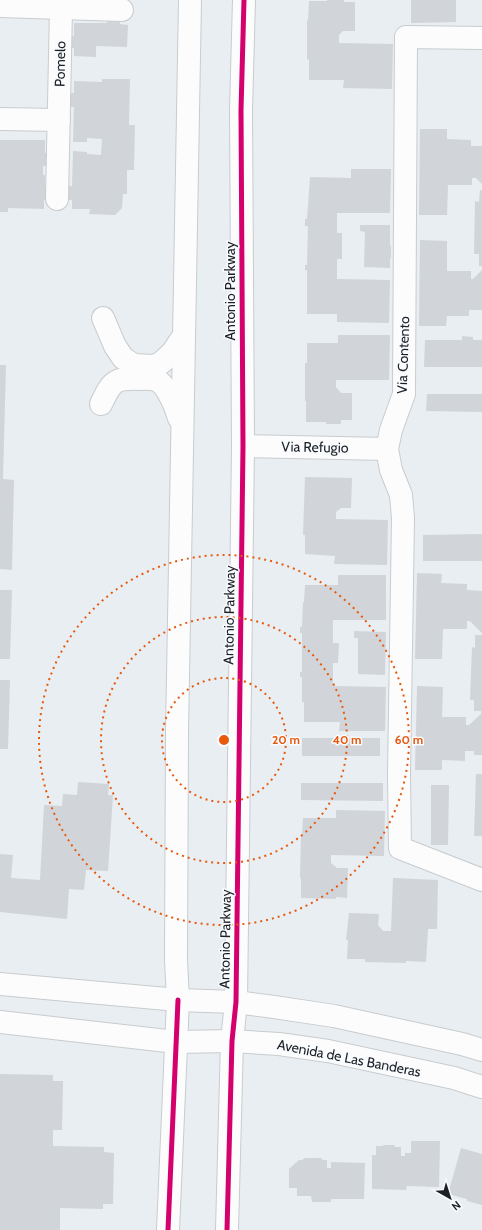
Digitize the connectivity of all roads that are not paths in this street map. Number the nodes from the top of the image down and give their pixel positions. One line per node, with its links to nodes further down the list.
1 (190, 0): 11 (main road)
2 (244, 0): 14 (main road, Antonio Parkway)
3 (0, 6): 4 (main road)
4 (61, 8): 5 (main road); 8 (main road, Pomelo)
5 (122, 10)
6 (482, 38): 15 (main road, Via Contento)
7 (0, 119): 8 (main road)
8 (58, 120): 9 (main road, Pomelo)
9 (57, 199)
10 (103, 318): 11 (main road)
11 (184, 335): 13 (main road)
12 (101, 404): 13 (main road)
13 (182, 429): 18 (main road)
14 (243, 446): 15 (main road, Via Refugio); 19 (main road, Antonio Parkway)
15 (387, 449): 16 (main road, Via Contento)
16 (482, 880)
17 (0, 984): 18 (main road)
18 (178, 1000): 19 (main road); 22 (main road)
19 (236, 1002): 21 (main road, Antonio Parkway); 23 (main road)
20 (0, 1022): 22 (main road, Avenida de Las Banderas)
21 (232, 1041): 22 (main road, Avenida de Las Banderas); 24 (main road, Avenida de Las Banderas); 26 (main road, Antonio Parkway)
22 (176, 1042): 25 (main road)
23 (482, 1050)
24 (482, 1087)
25 (168, 1230)
26 (227, 1230)

